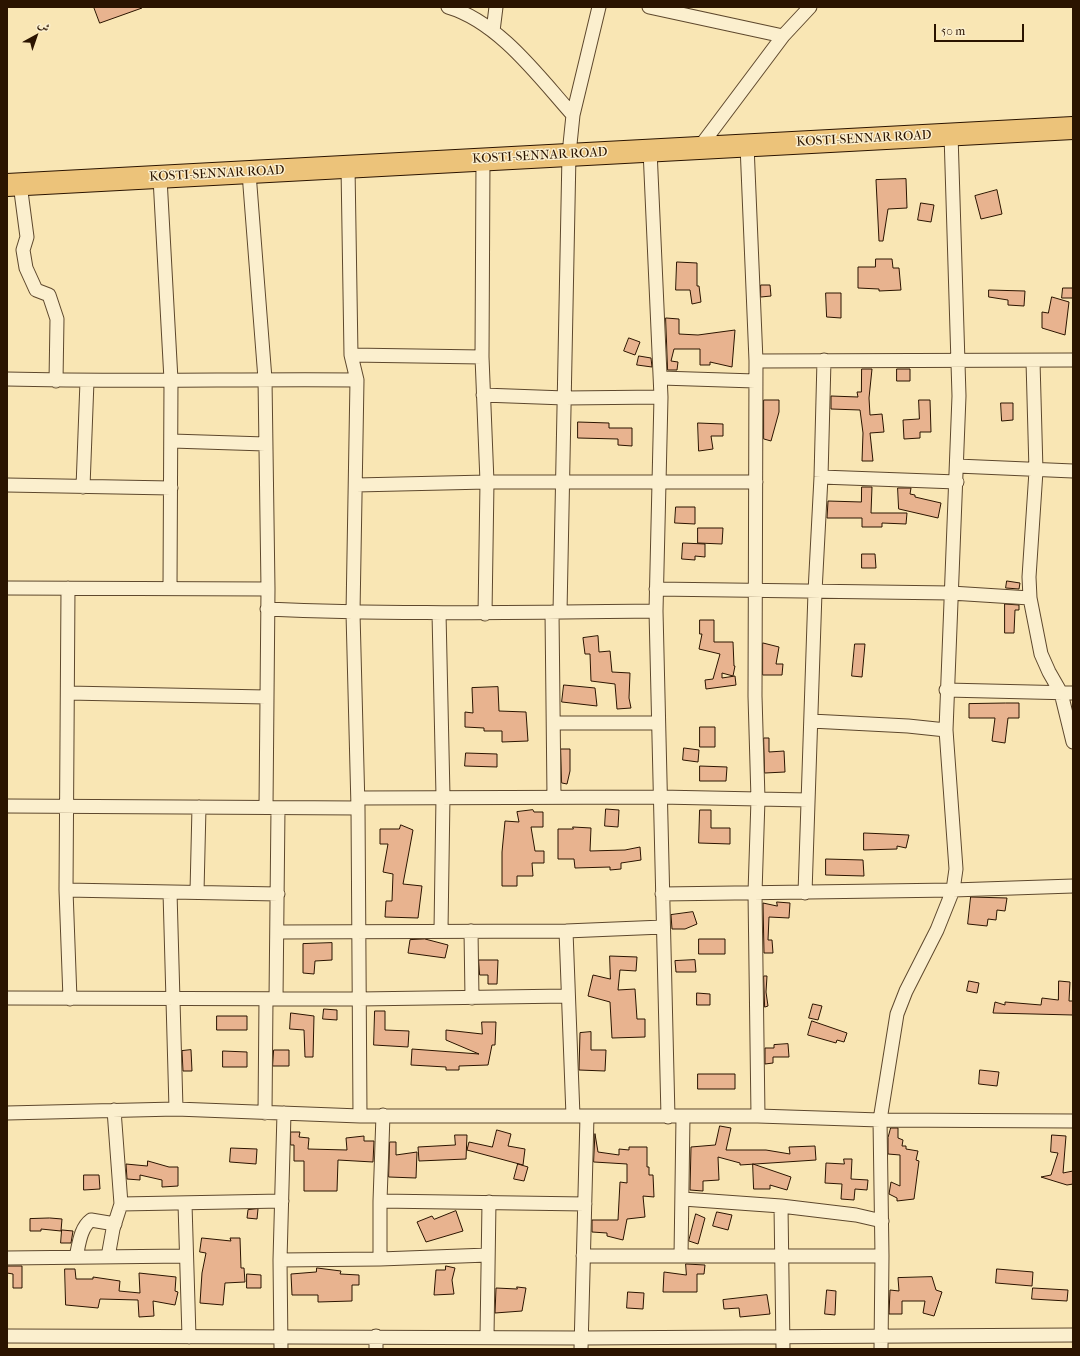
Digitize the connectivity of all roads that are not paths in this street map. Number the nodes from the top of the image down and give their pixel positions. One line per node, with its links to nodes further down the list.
1 (448, 7): 6 (street)
2 (496, 7): 6 (street)
3 (600, 7): 8 (street)
4 (649, 7): 7 (street)
5 (810, 7): 7 (street)
6 (493, 31): 8 (street)
7 (783, 36): 12 (street)
8 (573, 115): 14 (street)
9 (1073, 128): 10 (highway, KOSTI-SENNAR ROAD)
10 (951, 134): 11 (highway, KOSTI-SENNAR ROAD); 25 (street)
11 (747, 146): 12 (highway, KOSTI-SENNAR ROAD); 24 (street)
12 (699, 148): 13 (highway, KOSTI-SENNAR ROAD)
13 (650, 150): 14 (highway, KOSTI-SENNAR ROAD); 27 (street)
14 (569, 154): 15 (highway, KOSTI-SENNAR ROAD); 37 (street)
15 (483, 159): 16 (highway, KOSTI-SENNAR ROAD); 21 (street)
16 (348, 167): 17 (highway, KOSTI-SENNAR ROAD); 20 (street)
17 (249, 173): 18 (highway, KOSTI-SENNAR ROAD); 30 (street)
18 (160, 178): 19 (highway, KOSTI-SENNAR ROAD); 29 (street)
19 (14, 184): 32 (street)
20 (351, 355): 21 (street); 31 (street)
21 (482, 357): 35 (street)
22 (824, 360): 24 (street); 25 (street); 43 (street)
23 (1073, 360): 26 (street)
24 (756, 361): 34 (street)
25 (960, 361): 26 (street); 40 (street)
26 (1033, 361): 41 (street)
27 (660, 378): 34 (street); 36 (street)
28 (7, 379): 32 (street)
29 (171, 380): 30 (street); 33 (street); 38 (street)
30 (265, 380): 31 (street); 39 (street)
31 (357, 380): 50 (street)
32 (56, 381): 33 (street)
33 (87, 381): 51 (street)
34 (756, 382): 47 (street)
35 (483, 395): 37 (street); 45 (street)
36 (661, 397): 37 (street); 46 (street)
37 (565, 398): 44 (street)
38 (172, 442): 39 (street); 52 (street)
39 (265, 444): 56 (street)
40 (957, 466): 41 (street); 48 (street)
41 (1036, 471): 42 (street); 61 (street)
42 (1073, 471)
43 (821, 477): 48 (street); 59 (street)
44 (562, 481): 45 (street); 46 (street); 64 (street)
45 (487, 482): 50 (street); 67 (street)
46 (658, 482): 47 (street); 57 (street)
47 (756, 482): 58 (street)
48 (956, 482): 60 (street)
49 (7, 485): 51 (street)
50 (356, 485): 65 (street)
51 (83, 487): 52 (street)
52 (171, 488): 55 (street)
53 (7, 588): 54 (street)
54 (68, 588): 55 (street); 69 (street)
55 (170, 588): 56 (street)
56 (268, 589): 62 (street)
57 (656, 589): 58 (street); 63 (street)
58 (756, 590): 59 (street); 80 (street)
59 (815, 592): 60 (street); 72 (street)
60 (950, 593): 61 (street); 68 (street)
61 (1030, 598): 70 (street)
62 (268, 610): 65 (street); 71 (street)
63 (656, 611): 64 (street); 74 (street)
64 (556, 612): 67 (street); 73 (street)
65 (353, 613): 66 (street); 82 (street)
66 (439, 613): 67 (street); 77 (street)
67 (485, 614)
68 (946, 690): 70 (street); 75 (street)
69 (68, 693): 71 (street); 84 (street)
70 (1067, 693): 76 (street)
71 (266, 697): 86 (street)
72 (811, 721): 75 (street); 81 (street)
73 (554, 723): 74 (street); 78 (street)
74 (658, 723): 79 (street)
75 (946, 730): 89 (street)
76 (1073, 742)
77 (443, 796): 78 (street); 82 (street); 98 (street)
78 (554, 797): 79 (street)
79 (660, 797): 80 (street); 95 (street)
80 (758, 799): 81 (street); 92 (street)
81 (808, 800): 93 (street)
82 (358, 803): 86 (street); 97 (street)
83 (7, 806): 84 (street)
84 (68, 806): 85 (street); 88 (street)
85 (199, 807): 86 (street); 91 (street)
86 (272, 807): 94 (street)
87 (1073, 886): 89 (street)
88 (66, 890): 90 (street); 105 (street)
89 (953, 890): 93 (street); 121 (street)
90 (170, 892): 91 (street); 108 (street)
91 (197, 892): 94 (street)
92 (754, 893): 93 (street); 95 (street); 118 (street)
93 (805, 893)
94 (278, 894): 101 (street)
95 (662, 894): 96 (street)
96 (664, 927): 100 (street); 119 (street)
97 (358, 930): 98 (street); 101 (street); 107 (street)
98 (441, 930): 99 (street)
99 (471, 931): 100 (street); 104 (street)
100 (566, 931): 102 (street)
101 (278, 932): 106 (street)
102 (568, 996): 104 (street); 116 (street)
103 (7, 998): 105 (street)
104 (472, 998): 107 (street)
105 (70, 999): 108 (street)
106 (271, 999): 107 (street); 108 (street); 112 (street)
107 (359, 999): 114 (street)
108 (173, 1000): 109 (street)
109 (176, 1109): 110 (street); 112 (street)
110 (114, 1110): 111 (street); 127 (street)
111 (7, 1112)
112 (265, 1113): 113 (street)
113 (284, 1113): 114 (street); 124 (street)
114 (360, 1116): 115 (street)
115 (383, 1116): 116 (street); 125 (street)
116 (573, 1116): 117 (street)
117 (587, 1116): 119 (street); 129 (street)
118 (758, 1116): 120 (street); 121 (street)
119 (668, 1117): 120 (street)
120 (683, 1117): 123 (street)
121 (880, 1120): 122 (street); 131 (street)
122 (1073, 1121)
123 (683, 1199): 130 (street); 136 (street)
124 (282, 1201): 128 (street); 143 (street)
125 (380, 1201): 126 (street); 142 (street)
126 (489, 1202): 129 (street); 133 (street)
127 (121, 1204): 128 (street); 132 (street)
128 (185, 1204): 134 (street)
129 (585, 1204): 135 (street)
130 (781, 1206): 131 (street); 137 (street)
131 (882, 1221): 138 (street)
132 (115, 1224): 139 (street); 140 (street)
133 (488, 1255): 142 (street); 148 (street)
134 (186, 1256): 140 (street); 149 (street)
135 (583, 1256): 136 (street); 153 (street)
136 (681, 1256): 137 (street)
137 (782, 1256): 138 (street); 144 (street)
138 (882, 1256): 145 (street)
139 (76, 1257): 140 (street); 141 (street)
140 (108, 1257)
141 (7, 1258)
142 (380, 1259): 143 (street)
143 (280, 1260): 150 (street)
144 (783, 1335): 145 (street); 153 (street); 154 (street)
145 (881, 1335): 146 (street); 155 (street)
146 (1073, 1335)
147 (7, 1336): 151 (street)
148 (487, 1336): 152 (street); 153 (street)
149 (189, 1337): 150 (street); 151 (street)
150 (281, 1342): 152 (street)
151 (81, 1343)
152 (376, 1343)
153 (581, 1343)
154 (783, 1349)
155 (881, 1349)

